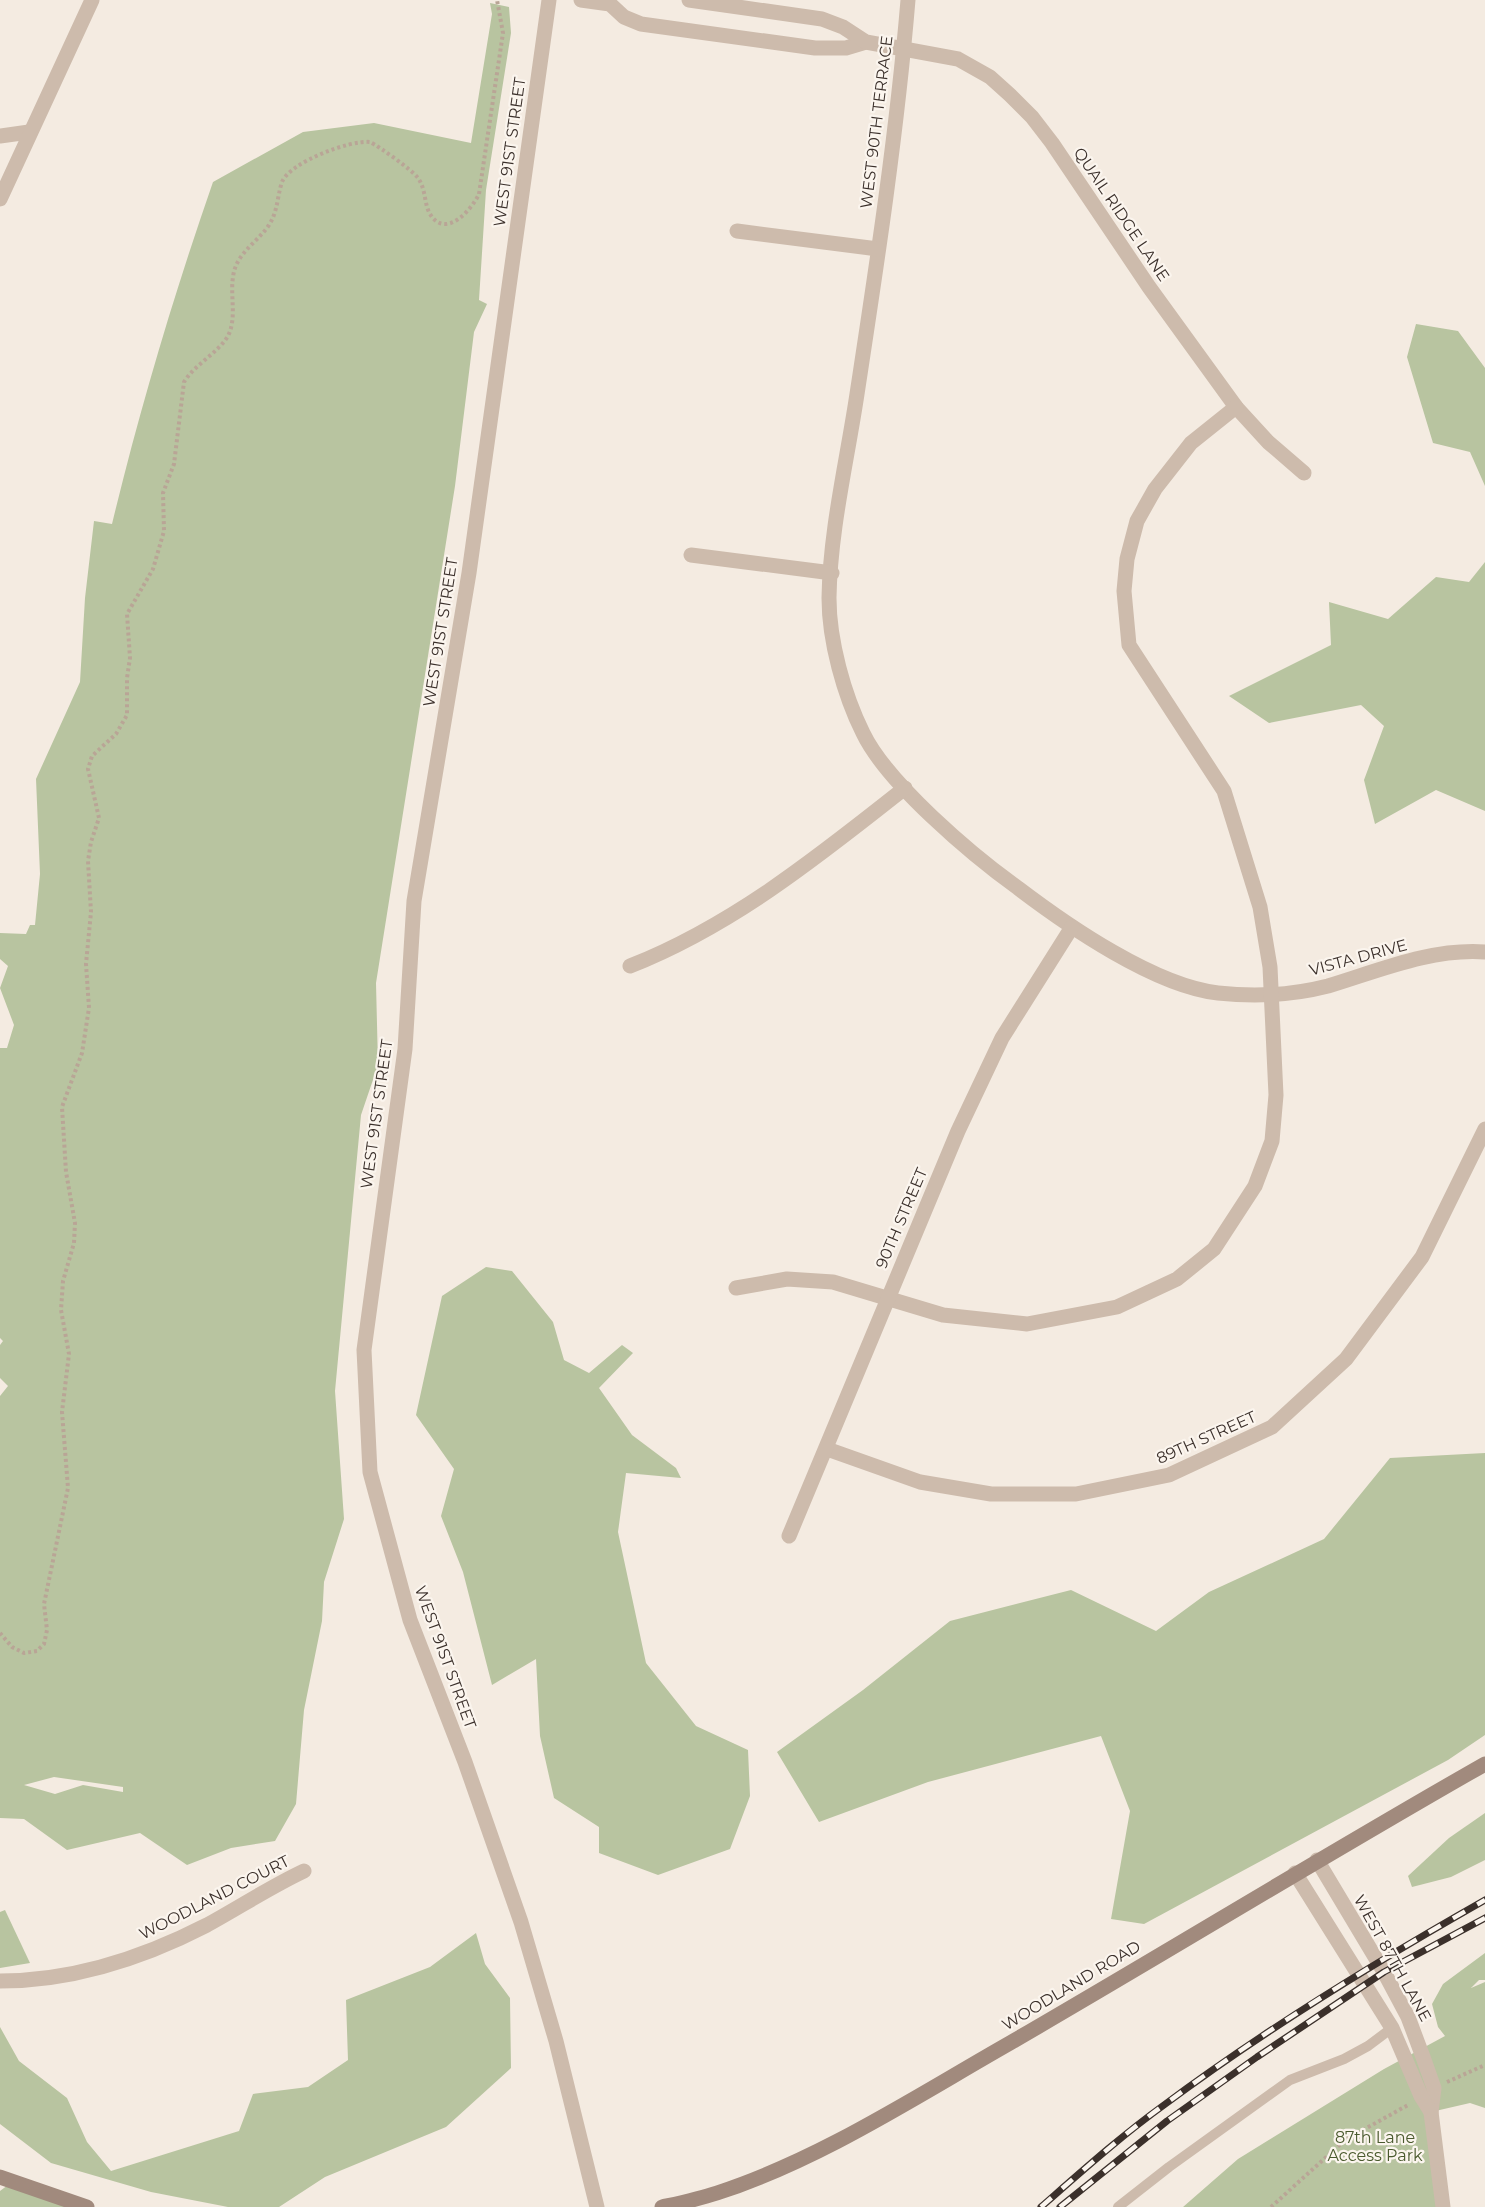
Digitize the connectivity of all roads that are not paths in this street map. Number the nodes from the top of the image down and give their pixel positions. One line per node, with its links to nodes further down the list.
1 (92, 0): 9 (street)
2 (549, 0): 37 (street, WEST 91ST STREET)
3 (581, 0): 6 (street, QUAIL RIDGE LANE)
4 (689, 0): 7 (street, QUAIL RIDGE LANE)
5 (908, 0): 8 (street, WEST 90TH TERRACE)
6 (614, 2): 7 (street, QUAIL RIDGE LANE)
7 (866, 42): 8 (street, QUAIL RIDGE LANE)
8 (904, 47): 13 (street, WEST 90TH TERRACE); 14 (street, QUAIL RIDGE LANE)
9 (29, 132): 10 (street); 11 (street)
10 (0, 136)
11 (0, 199)
12 (737, 231): 13 (street)
13 (878, 249): 17 (street, WEST 90TH TERRACE)
14 (1236, 407): 15 (street, QUAIL RIDGE LANE); 22 (street)
15 (1304, 473)
16 (691, 555): 17 (street)
17 (832, 573): 18 (street, WEST 90TH TERRACE)
18 (905, 788): 19 (street, VISTA DRIVE); 21 (street)
19 (1072, 927): 22 (street, VISTA DRIVE); 25 (street, 90TH STREET)
20 (1485, 952): 22 (street, VISTA DRIVE)
21 (630, 966)
22 (1273, 995): 25 (street)
23 (1485, 1129): 26 (street, 89TH STREET)
24 (736, 1288): 25 (street)
25 (887, 1297): 26 (street, 90TH STREET)
26 (827, 1449): 27 (street, 90TH STREET)
27 (789, 1536)
28 (1485, 1764): 29 (main road, WOODLAND ROAD)
29 (1317, 1860): 31 (main road, WOODLAND ROAD); 34 (street, WEST 87TH LANE)
30 (304, 1871): 32 (street, WOODLAND COURT)
31 (1295, 1873): 33 (street, WEST 87TH LANE); 38 (main road, WOODLAND ROAD)
32 (0, 1981)
33 (1392, 2028): 34 (street, WEST 87TH LANE); 39 (lane)
34 (1427, 2092): 40 (street, WEST 87TH LANE)
35 (0, 2176): 36 (main road)
36 (87, 2207)
37 (597, 2207)
38 (662, 2207)
39 (1118, 2207)
40 (1443, 2207)

